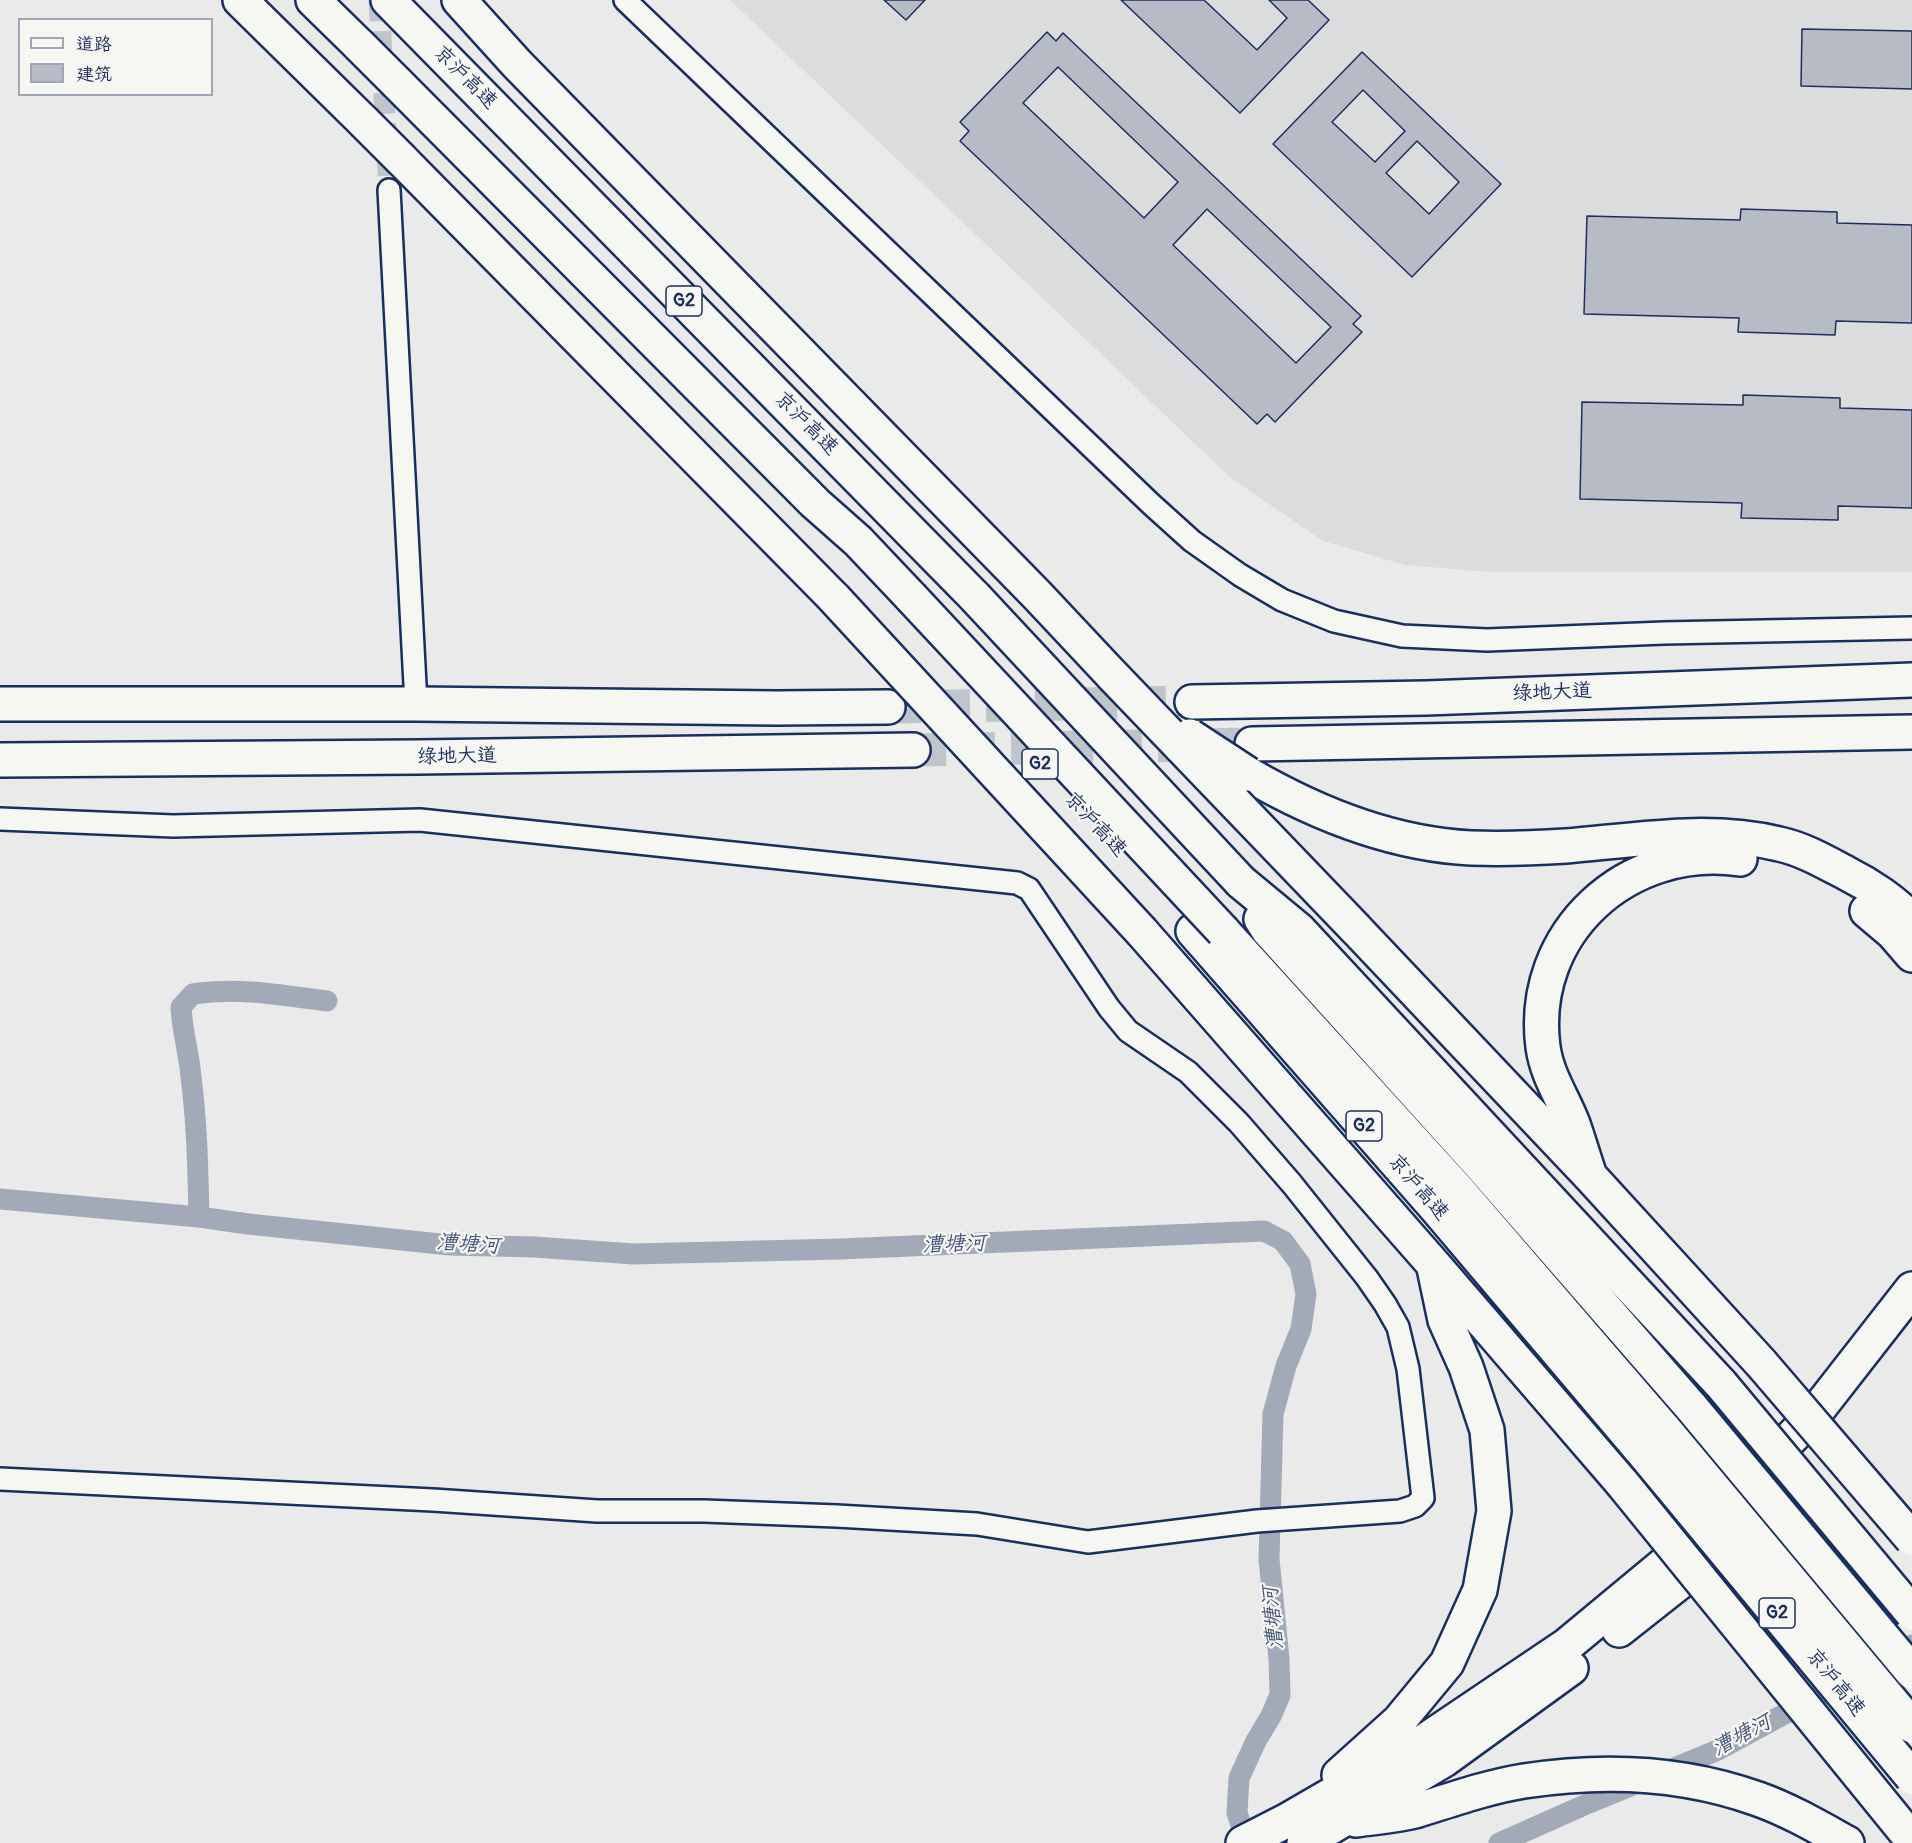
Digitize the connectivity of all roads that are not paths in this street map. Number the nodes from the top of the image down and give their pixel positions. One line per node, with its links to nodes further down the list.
1 (240, 0): 23 (main road, bridge)
2 (313, 0): 26 (main road, 京沪高速 / G2, bridge)
3 (459, 0): 8 (main road)
4 (624, 0): 7 (street)
5 (391, 3): 20 (main road, 京沪高速 / G2, bridge)
6 (389, 190): 12 (street)
7 (1912, 628)
8 (1113, 676): 19 (main road, bridge); 22 (main road, bridge)
9 (1912, 680): 10 (main road, 绿地大道)
10 (1192, 702)
11 (0, 704): 12 (main road)
12 (416, 704): 13 (main road)
13 (888, 707)
14 (1912, 732): 15 (main road)
15 (1252, 744)
16 (914, 750): 17 (main road, 绿地大道)
17 (0, 760)
18 (0, 819): 27 (street)
19 (1912, 921)
20 (1283, 930): 29 (main road, 京沪高速 / G2, bridge); 30 (main road, 京沪高速 / G2, bridge)
21 (1912, 956): 22 (main road)
22 (1590, 1176): 28 (main road, bridge)
23 (1434, 1264): 34 (main road); 35 (main road, bridge)
24 (1912, 1289): 34 (main road)
25 (1912, 1322): 33 (main road)
26 (1653, 1440): 31 (main road, 京沪高速 / G2, bridge); 32 (main road, 京沪高速 / G2, bridge)
27 (0, 1479)
28 (1912, 1539)
29 (1912, 1613)
30 (1912, 1672)
31 (1912, 1726)
32 (1912, 1777)
33 (1340, 1823): 34 (main road); 37 (main road)
34 (1295, 1832): 36 (main road)
35 (1912, 1840)
36 (1243, 1843)
37 (1847, 1843)

